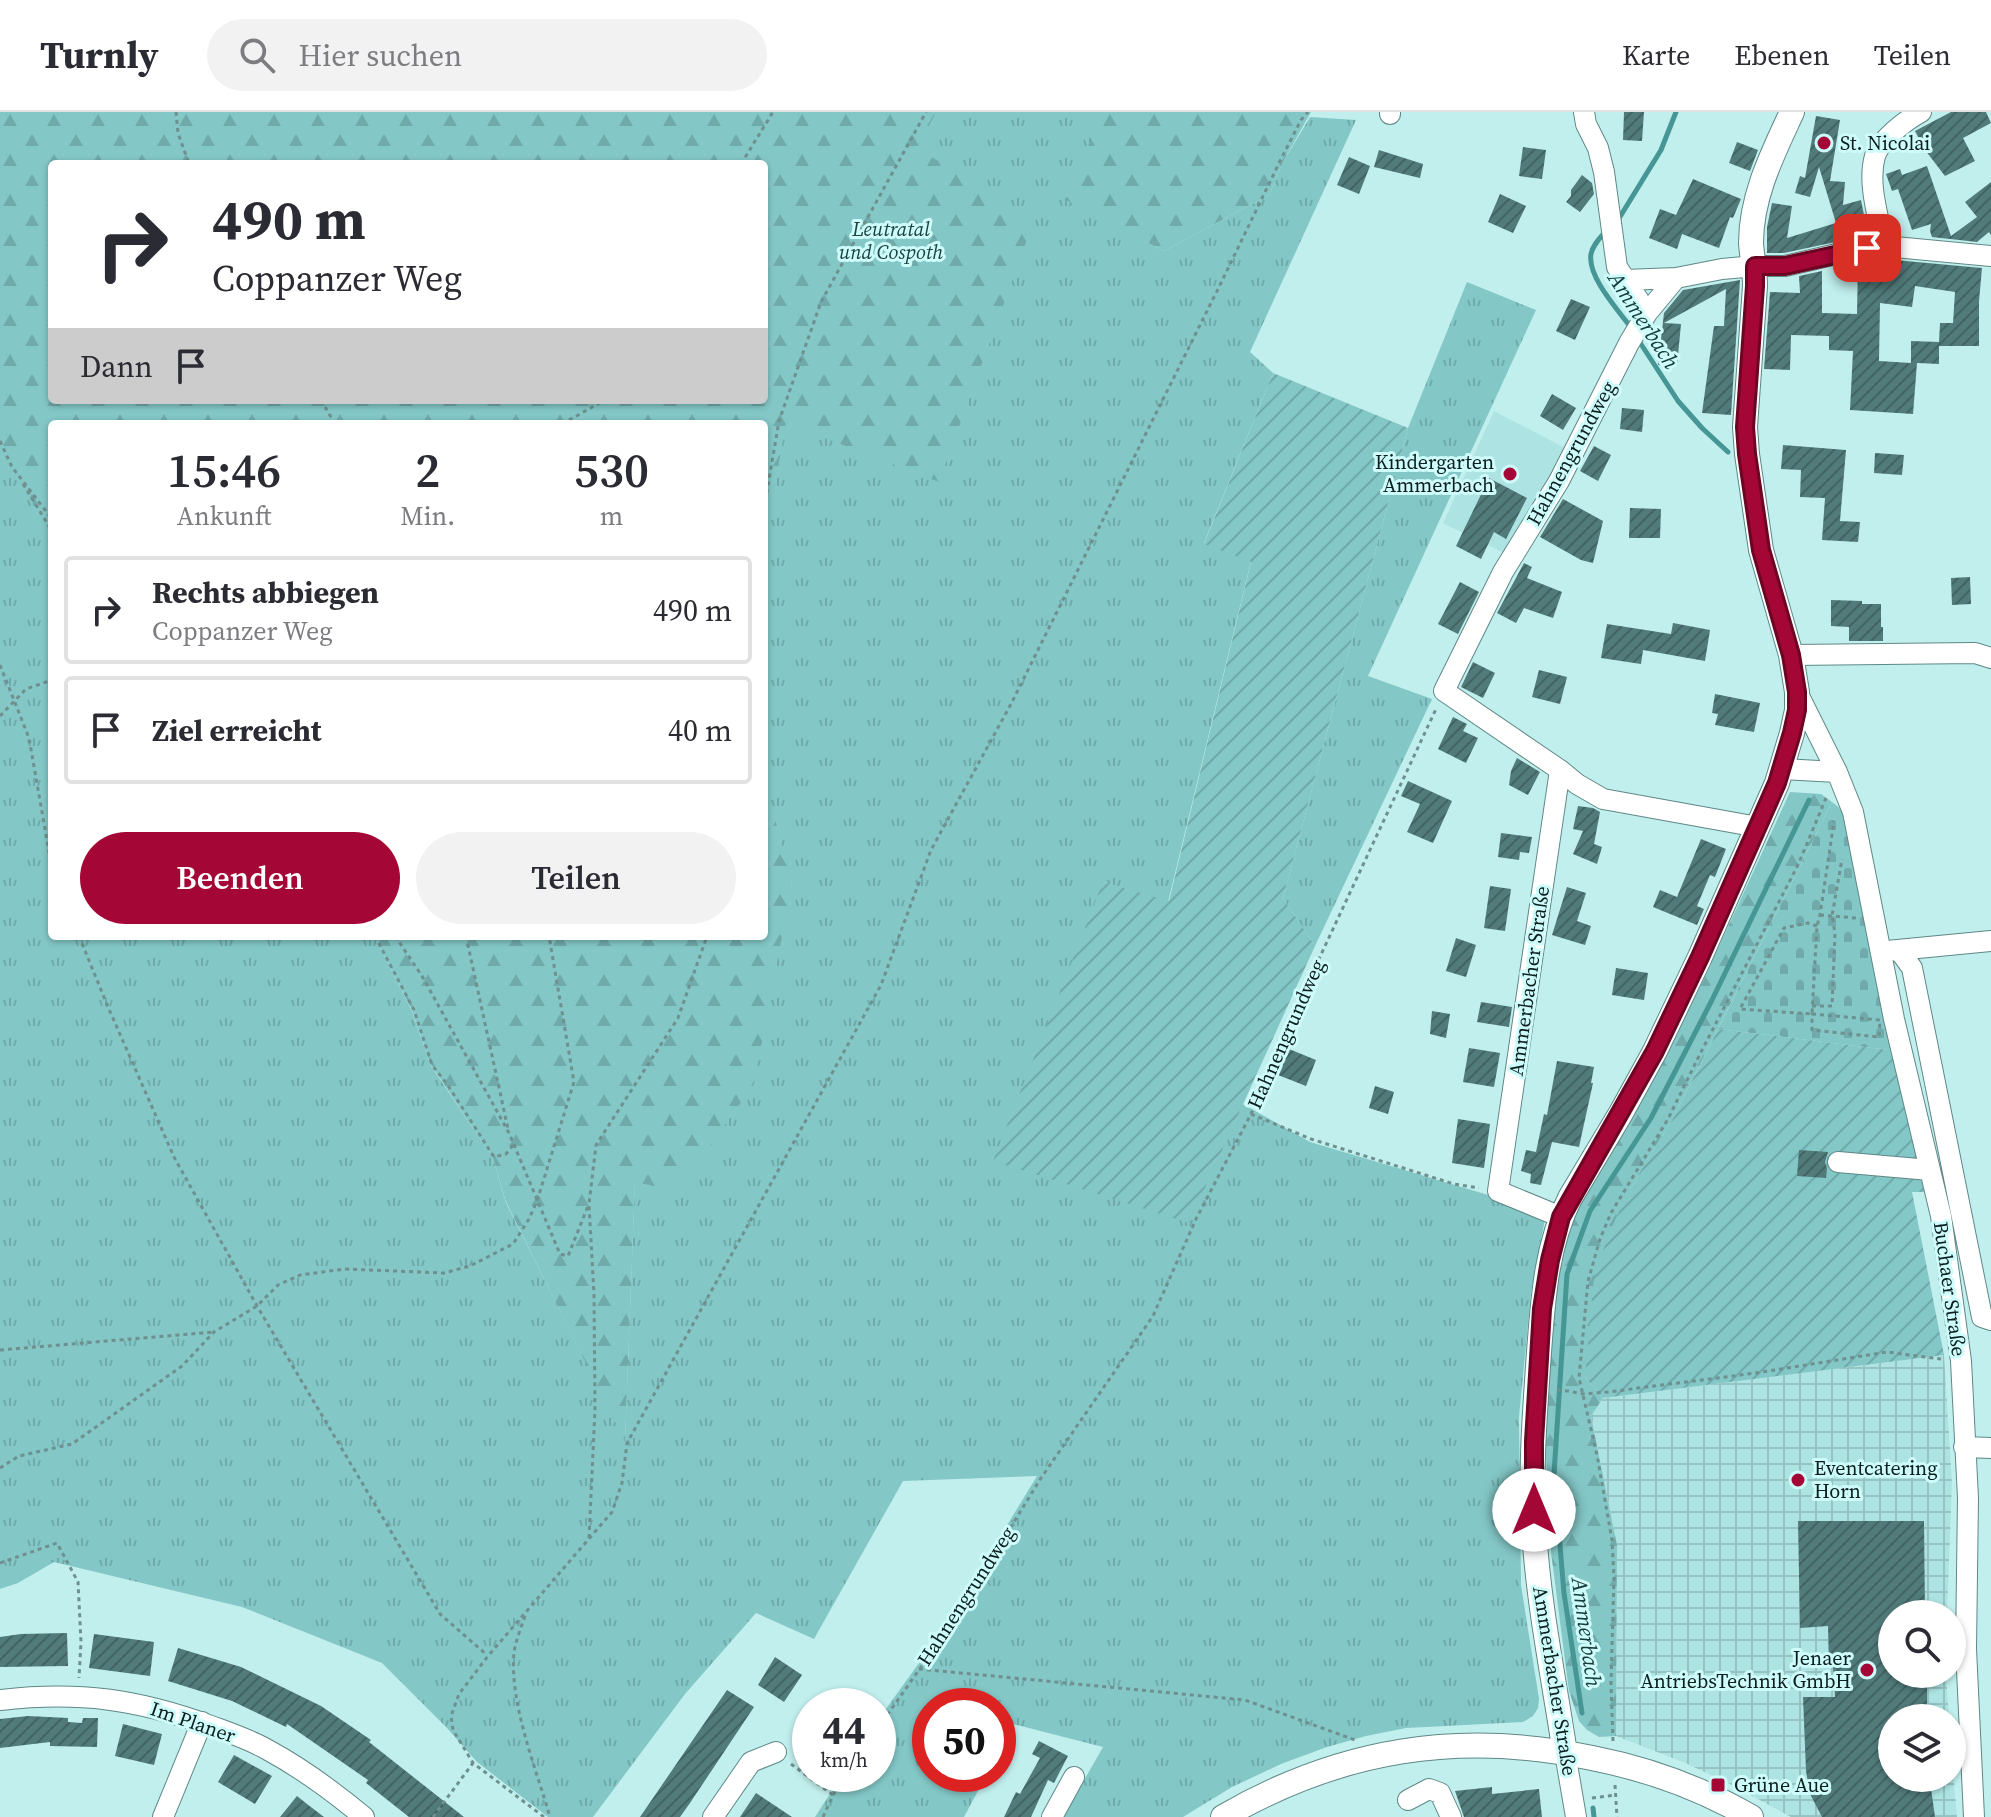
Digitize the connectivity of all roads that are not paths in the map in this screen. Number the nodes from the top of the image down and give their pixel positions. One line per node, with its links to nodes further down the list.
1 (1584, 112): 5 (street)
2 (1596, 112): 5 (street)
3 (1792, 112): 8 (main road, Ammerbacher Straße)
4 (1915, 113): 6 (street)
5 (1598, 148): 10 (street)
6 (1884, 246): 7 (street); 8 (street)
7 (1991, 256)
8 (1755, 266): 9 (street); 12 (main road, Ammerbacher Straße)
9 (1676, 278): 10 (street); 11 (street, Hahnengrundweg)
10 (1625, 280): 11 (street)
11 (1644, 319): 16 (street, Hahnengrundweg)
12 (1791, 655): 13 (street); 14 (main road, Ammerbacher Straße)
13 (1991, 658)
14 (1797, 692): 15 (main road, Ammerbacher Straße); 17 (street, Buchaer Straße)
15 (1782, 769): 17 (street); 18 (main road, Ammerbacher Straße)
16 (1560, 770): 18 (street); 23 (street, Ammerbacher Straße)
17 (1837, 772): 20 (street, Buchaer Straße)
18 (1758, 827): 23 (main road, Ammerbacher Straße)
19 (1991, 941): 20 (street)
20 (1890, 950): 22 (street, Buchaer Straße); 24 (street, Buchaer Straße)
21 (1838, 1162): 22 (street)
22 (1930, 1170): 25 (street, Buchaer Straße)
23 (1561, 1217): 30 (main road, Ammerbacher Straße)
24 (1991, 1320)
25 (1964, 1447): 26 (street); 41 (street, Buchaer Straße)
26 (1991, 1448)
27 (0, 1700): 28 (street, Im Planer)
28 (202, 1722): 33 (street); 34 (street, Im Planer)
29 (776, 1752): 35 (street)
30 (1565, 1753): 37 (main road); 39 (street, Ammerbacher Straße); 40 (main road)
31 (1074, 1777): 36 (street)
32 (1408, 1800): 38 (street)
33 (163, 1817)
34 (364, 1817)
35 (713, 1817)
36 (1052, 1817)
37 (1223, 1817)
38 (1451, 1817)
39 (1576, 1817)
40 (1751, 1817)
41 (1974, 1817)

